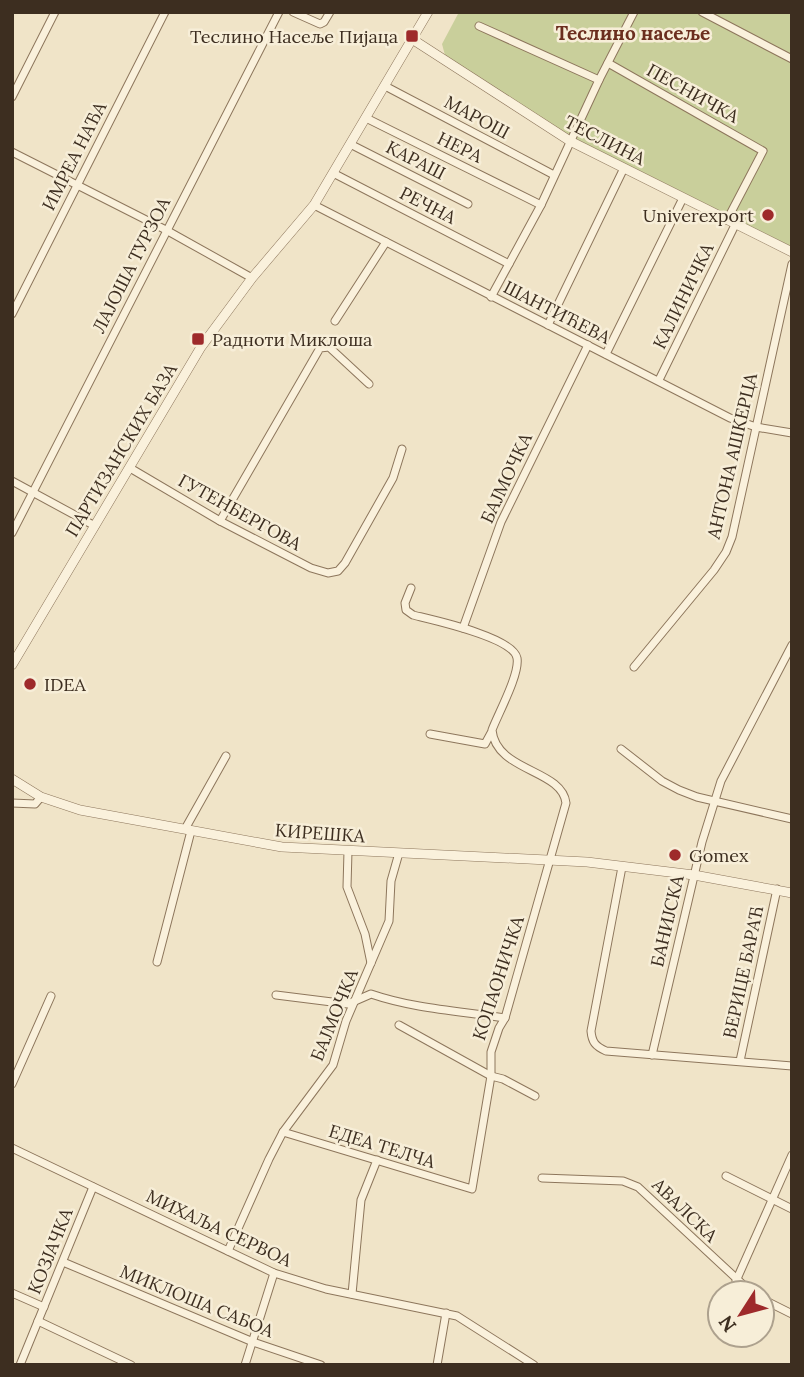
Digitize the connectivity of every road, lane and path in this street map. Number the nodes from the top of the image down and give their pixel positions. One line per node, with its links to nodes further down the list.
1 (55, 12): 15 (street)
2 (164, 12): 24 (street, ИМРЕА НАЂА)
3 (279, 12): 30 (street, ЛАЈОША ТУРЗОА)
4 (293, 12): 5 (street)
5 (331, 12)
6 (428, 12): 10 (street, ПАРТИЗАНСКИХ БАЗА)
7 (634, 12): 12 (street)
8 (702, 12): 11 (street)
9 (480, 26): 13 (street)
10 (412, 39): 14 (street, ПАРТИЗАНСКИХ БАЗА); 17 (street, ТЕСЛИНА)
11 (792, 59)
12 (608, 63): 13 (street); 19 (street, ПЕСНИЧКА)
13 (599, 80): 17 (street)
14 (384, 86): 16 (street, ПАРТИЗАНСКИХ БАЗА); 23 (street, МАРОШ)
15 (12, 97)
16 (366, 118): 18 (street, ПАРТИЗАНСКИХ БАЗА); 28 (street, НЕРА)
17 (570, 141): 21 (street, ТЕСЛИНА); 23 (street)
18 (350, 144): 22 (street, ПАРТИЗАНСКИХ БАЗА); 26 (street, КАРАШ)
19 (763, 150): 29 (street, КАЛИНИЧКА)
20 (12, 152): 24 (street)
21 (624, 167): 25 (street, ТЕСЛИНА); 39 (street)
22 (333, 173): 27 (street, ПАРТИЗАНСКИХ БАЗА); 33 (street, РЕЧНА)
23 (554, 175): 28 (street)
24 (78, 184): 30 (street); 37 (street, ИМРЕА НАЂА)
25 (683, 198): 29 (street, ТЕСЛИНА); 41 (street)
26 (468, 204)
27 (314, 205): 31 (street, ШАНТИЋЕВА); 35 (street, ПАРТИЗАНСКИХ БАЗА)
28 (541, 205): 33 (street)
29 (731, 223): 32 (street, ТЕСЛИНА); 42 (street, КАЛИНИЧКА)
30 (166, 230): 35 (street); 49 (street, ЛАЈОША ТУРЗОА)
31 (386, 242): 36 (street, ШАНТИЋЕВА); 38 (street)
32 (792, 253)
33 (509, 264): 36 (street)
34 (792, 264): 44 (street, АНТОНА АШКЕРЦА)
35 (252, 278): 47 (street, ПАРТИЗАНСКИХ БАЗА)
36 (491, 297): 39 (street, ШАНТИЋЕВА)
37 (12, 314)
38 (335, 321)
39 (548, 325): 40 (street, ШАНТИЋЕВА)
40 (588, 345): 41 (street, ШАНТИЋЕВА); 54 (street, БАЈМОЧКА)
41 (606, 354): 42 (street, ШАНТИЋЕВА)
42 (659, 380): 44 (street, ШАНТИЋЕВА)
43 (369, 384): 50 (street)
44 (756, 427): 45 (street, ШАНТИЋЕВА); 57 (street, АНТОНА АШКЕРЦА)
45 (792, 433)
46 (402, 449): 50 (street, ГУТЕНБЕРГОВА)
47 (130, 468): 50 (street, ГУТЕНБЕРГОВА); 51 (street, ПАРТИЗАНСКИХ БАЗА)
48 (12, 481): 49 (street)
49 (33, 492): 51 (street); 52 (street, ЛАЈОША ТУРЗОА)
50 (220, 521)
51 (95, 526): 56 (street, ПАРТИЗАНСКИХ БАЗА)
52 (12, 534)
53 (411, 588): 54 (street)
54 (463, 628): 58 (street)
55 (792, 645): 66 (street, БАНИЈСКА)
56 (12, 665)
57 (634, 667)
58 (492, 730): 60 (street); 61 (street)
59 (430, 734): 60 (street)
60 (485, 744): 61 (street)
61 (496, 747): 72 (street)
62 (621, 749): 66 (street)
63 (226, 756): 69 (street)
64 (12, 782): 65 (street, КИРЕШКА)
65 (41, 797): 67 (street); 69 (street, КИРЕШКА)
66 (715, 800): 68 (street); 74 (street, БАНИЈСКА)
67 (12, 803)
68 (792, 819)
69 (188, 830): 70 (street, КИРЕШКА); 77 (street)
70 (348, 852): 71 (street, КИРЕШКА); 78 (street, БАЈМОЧКА)
71 (399, 853): 72 (street, КИРЕШКА); 78 (street)
72 (550, 860): 73 (street, КИРЕШКА); 82 (street, КОПАОНИЧКА)
73 (622, 867): 74 (street, КИРЕШКА); 84 (street)
74 (694, 875): 75 (street, КИРЕШКА); 84 (street, БАНИЈСКА)
75 (777, 889): 76 (street, КИРЕШКА); 85 (street, ВЕРИЦЕ БАРАЋ)
76 (792, 892)
77 (157, 961)
78 (371, 964): 81 (street, БАЈМОЧКА)
79 (276, 995): 81 (street)
80 (51, 996): 88 (street)
81 (355, 1002): 82 (street); 90 (street, БАЈМОЧКА)
82 (505, 1018): 87 (street, КОПАОНИЧКА)
83 (399, 1025): 87 (street)
84 (652, 1055): 85 (street)
85 (740, 1061): 86 (street)
86 (792, 1066)
87 (491, 1076): 89 (street); 97 (street, КОПАОНИЧКА)
88 (12, 1084)
89 (535, 1096)
90 (283, 1132): 93 (street, ЕДЕА ТЕЛЧА); 100 (street, БАЈМОЧКА)
91 (12, 1148): 96 (street, МИХАЉА СЕРВОА)
92 (792, 1156): 98 (street)
93 (377, 1160): 97 (street, ЕДЕА ТЕЛЧА); 106 (street)
94 (726, 1176): 98 (street)
95 (542, 1178): 103 (street, АВАЛСКА)
96 (93, 1188): 100 (street, МИХАЉА СЕРВОА); 101 (street, КОЗЈАЧКА)
97 (472, 1189)
98 (774, 1200): 99 (street); 104 (street)
99 (792, 1209)
100 (228, 1251): 102 (street, МИХАЉА СЕРВОА)
101 (63, 1262): 108 (street, КОЗЈАЧКА); 112 (street, МИКЛОША САБОА)
102 (274, 1273): 106 (street, МИХАЉА СЕРВОА); 112 (street)
103 (734, 1279)
104 (737, 1279)
105 (12, 1293): 108 (street)
106 (352, 1294): 109 (street, МИХАЉА СЕРВОА)
107 (776, 1306): 110 (street)
108 (44, 1307): 111 (street, КОЗЈАЧКА)
109 (446, 1313): 117 (street); 118 (street, МИХАЉА СЕРВОА)
110 (792, 1314)
111 (38, 1321): 113 (street, КОЗЈАЧКА); 114 (street)
112 (253, 1342): 115 (street); 116 (street, МИКЛОША САБОА)
113 (20, 1365)
114 (131, 1365)
115 (245, 1365)
116 (321, 1365)
117 (437, 1365)
118 (534, 1365)

